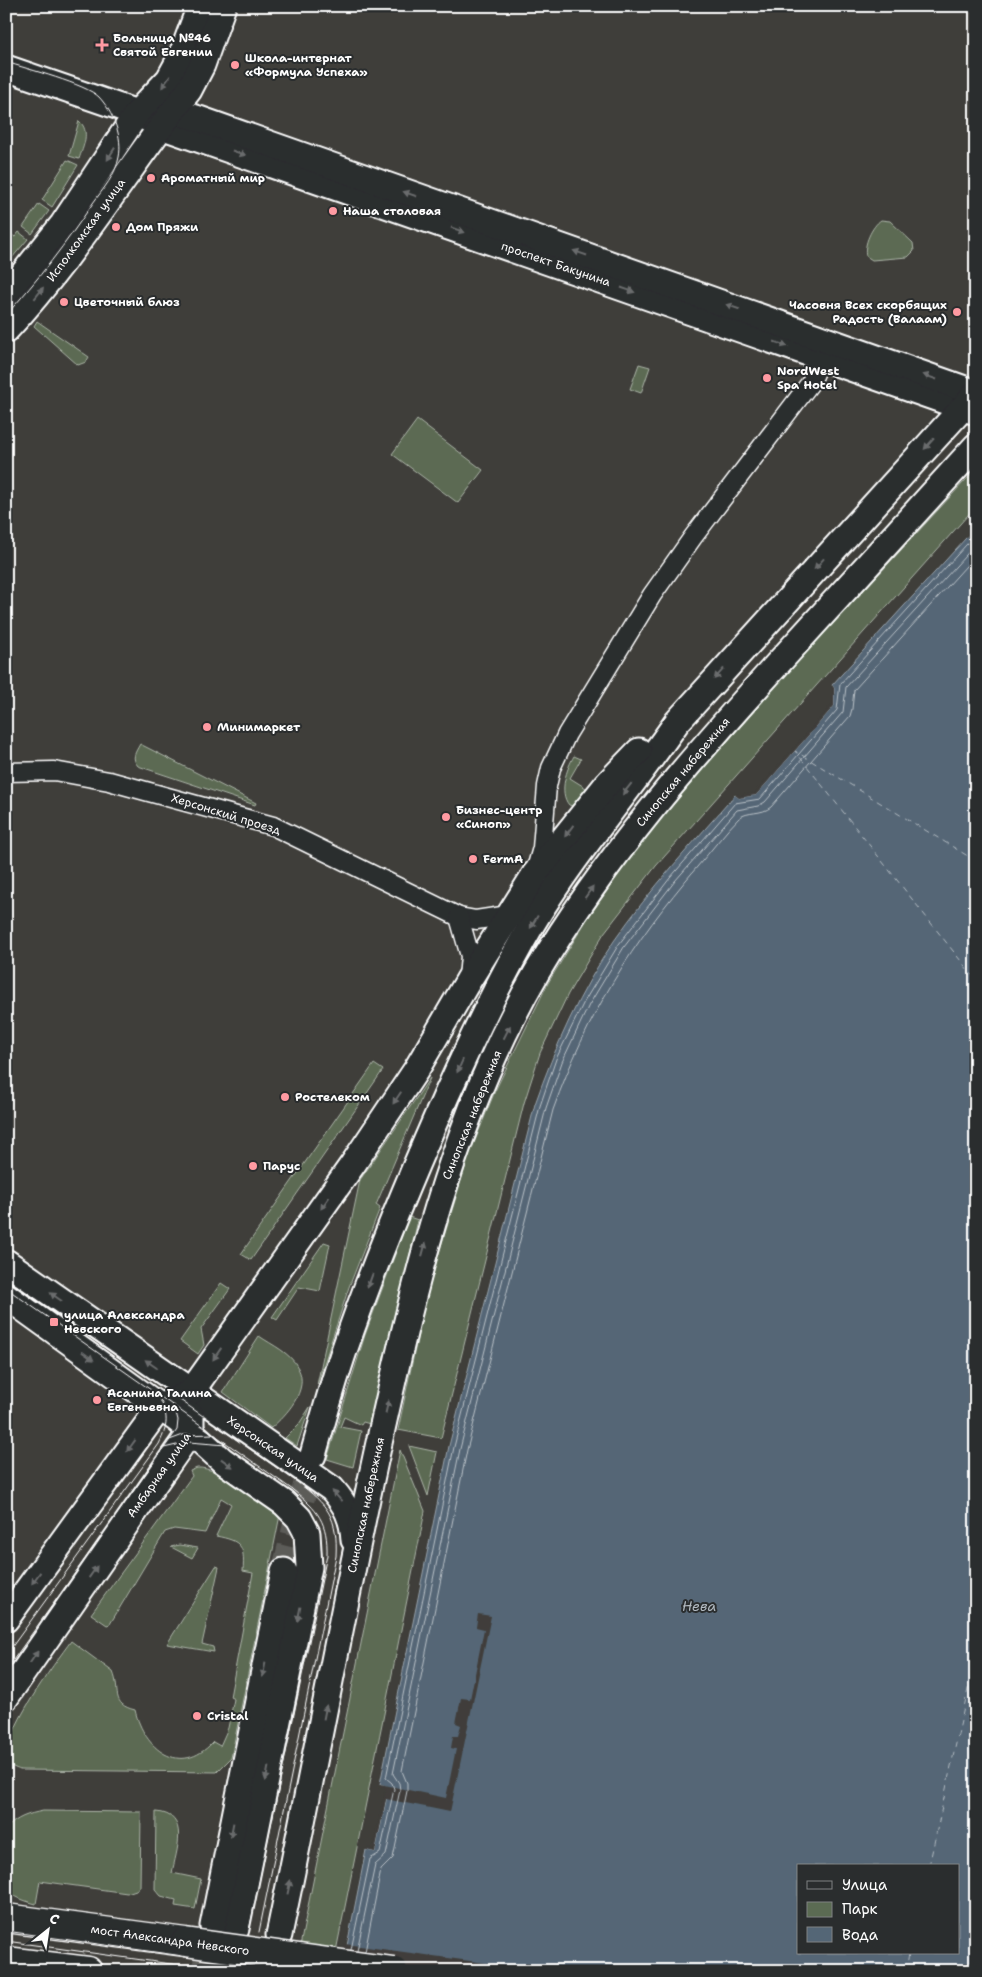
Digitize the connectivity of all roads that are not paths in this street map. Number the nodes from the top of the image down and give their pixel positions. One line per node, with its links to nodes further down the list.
1 (200, 6): 4 (main road, Исполкомская улица, one-way to 4)
2 (223, 6): 5 (main road, Исполкомская улица)
3 (6, 68): 4 (main road, проспект Бакунина)
4 (137, 113): 5 (main road, проспект Бакунина); 6 (main road, Исполкомская улица, one-way to 6)
5 (167, 118): 7 (main road, Исполкомская улица, one-way to 5); 8 (main road, проспект Бакунина)
6 (6, 295)
7 (6, 330)
8 (825, 350): 9 (main road, проспект Бакунина); 13 (street)
9 (972, 402): 11 (main road, one-way to 11)
10 (976, 446): 23 (main road, Синопская набережная, one-way to 10)
11 (676, 722): 13 (main road, one-way to 13); 22 (main road, one-way to 22)
12 (6, 772): 15 (street, Херсонский проезд)
13 (534, 874): 14 (main road)
14 (509, 915): 15 (street, Херсонский проезд); 16 (main road)
15 (458, 917): 16 (street)
16 (468, 981): 19 (main road, one-way to 19)
17 (6, 1262): 19 (main road, Херсонская улица, one-way to 17)
18 (6, 1296): 20 (main road, one-way to 20)
19 (191, 1392): 20 (main road); 21 (main road, Амбарная улица); 23 (main road, Херсонская улица, one-way to 19)
20 (160, 1407): 21 (main road); 25 (main road, one-way to 25)
21 (192, 1430): 24 (main road); 26 (main road, Амбарная улица, one-way to 21)
22 (313, 1455)
23 (355, 1557): 28 (main road, Синопская набережная, one-way to 23)
24 (284, 1571)
25 (6, 1619)
26 (6, 1697)
27 (7, 1918): 31 (main road, мост Александра Невского, bridge)
28 (279, 1935)
29 (14, 1964): 30 (main road)
30 (88, 1971)
31 (393, 1971)

